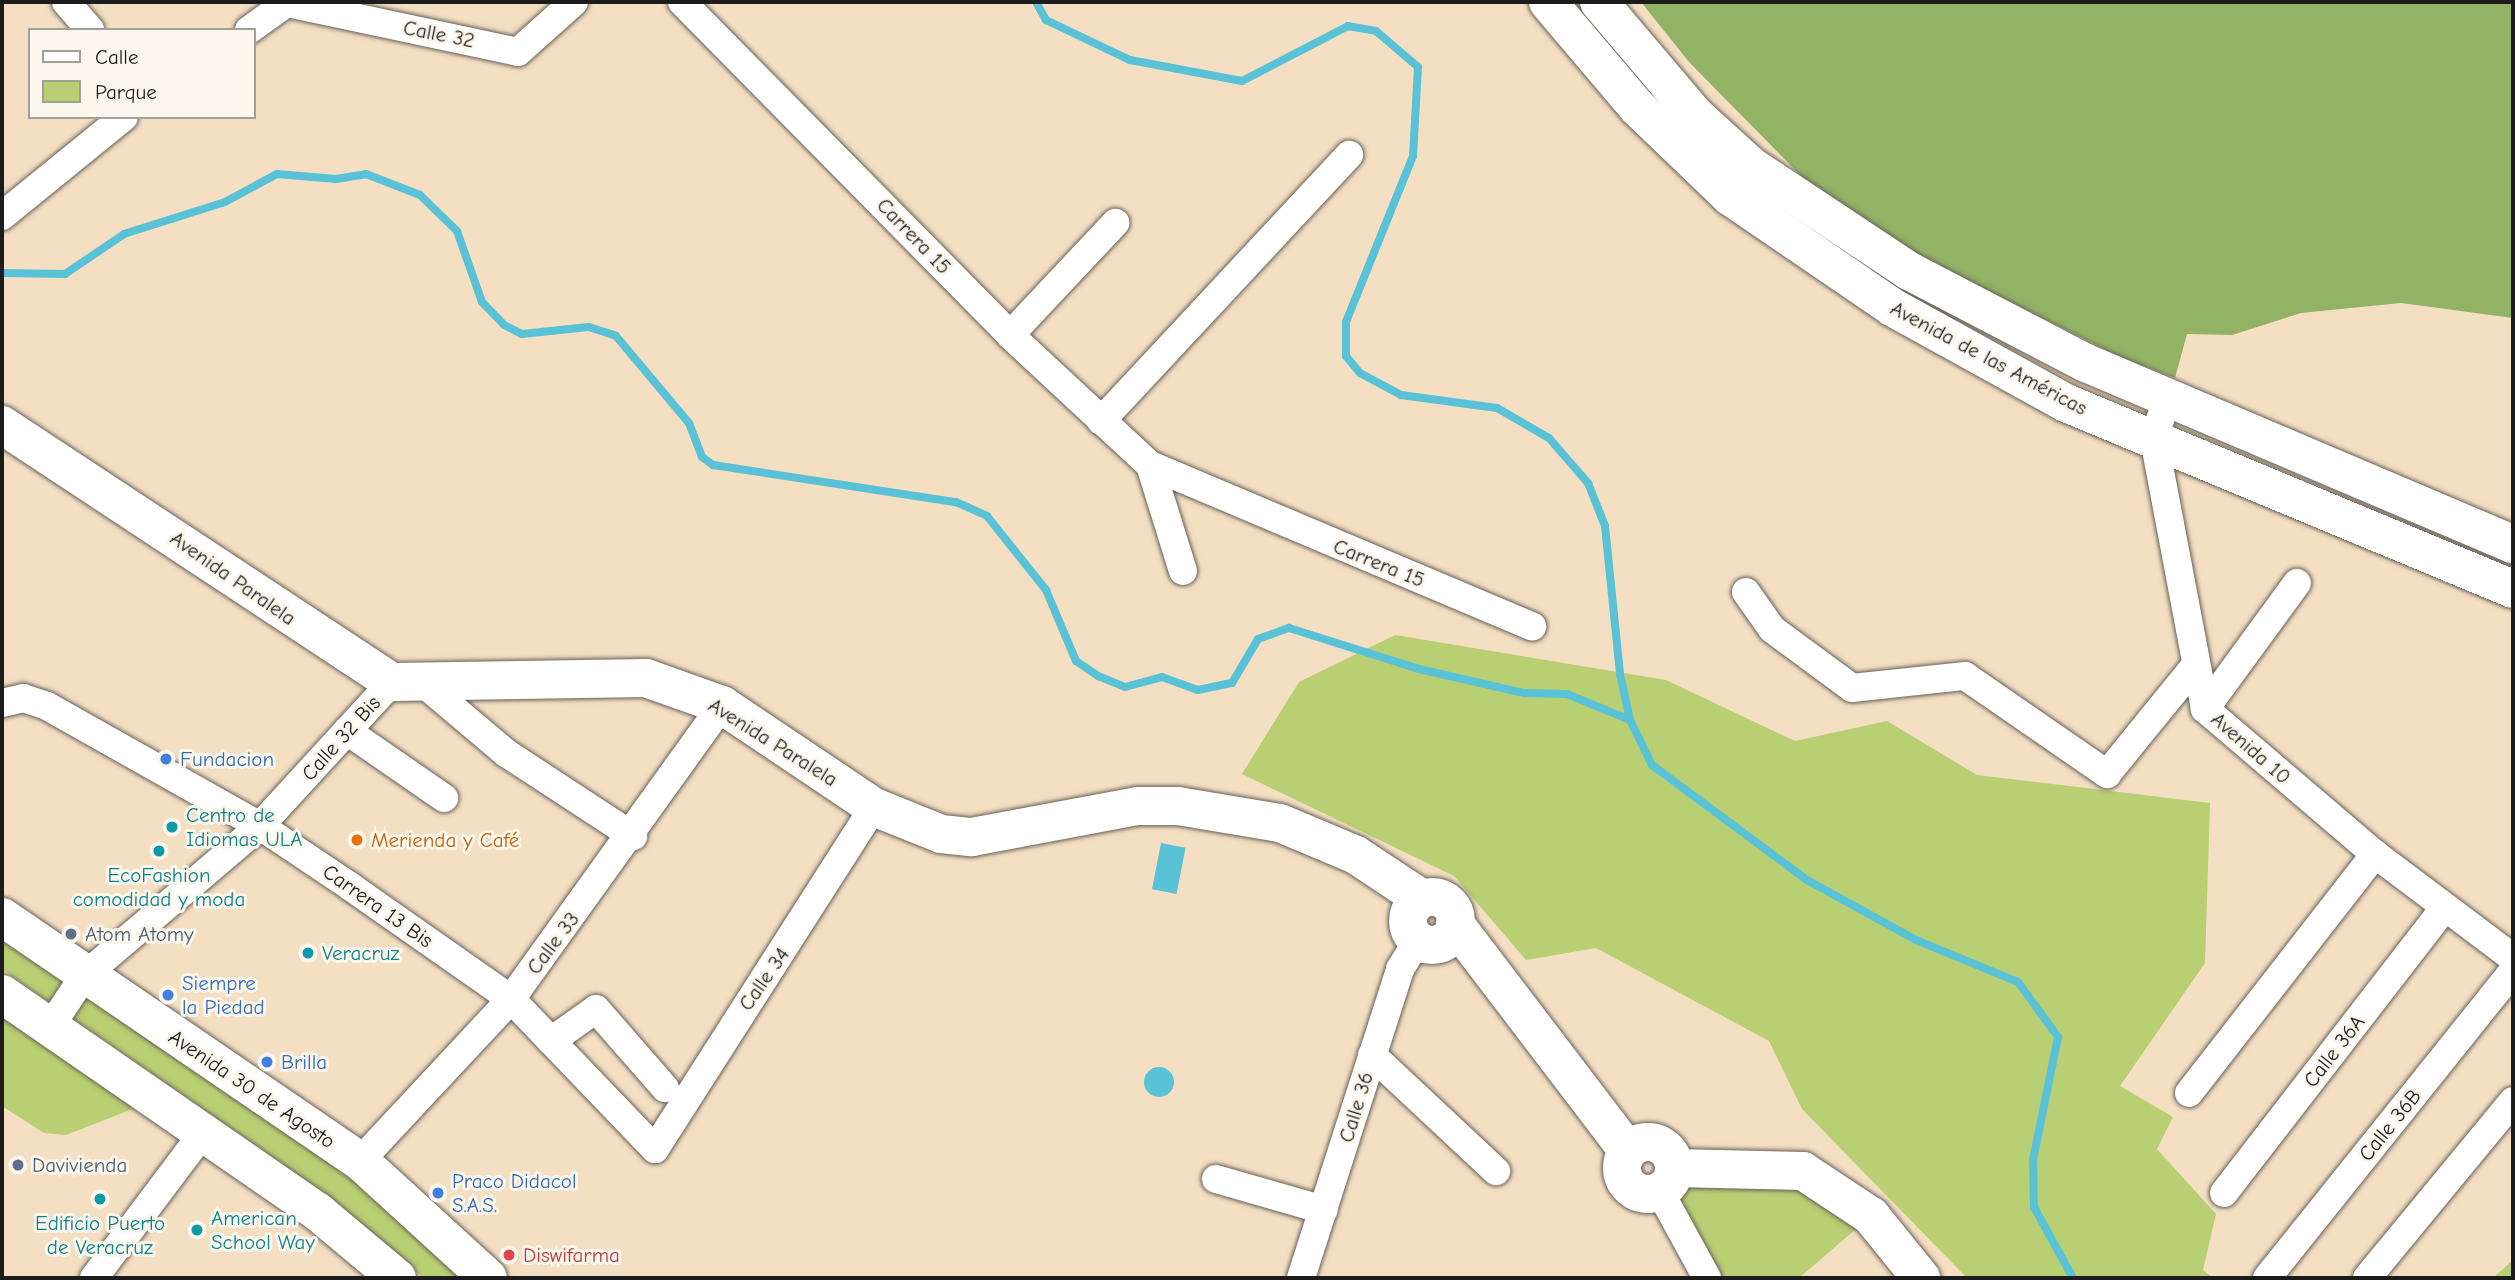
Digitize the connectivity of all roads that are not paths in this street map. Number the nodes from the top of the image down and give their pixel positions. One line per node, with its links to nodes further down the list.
1 (66, 2): 7 (street)
2 (574, 2): 6 (street, Calle 32)
3 (682, 2): 13 (street, Carrera 15)
4 (1548, 2): 17 (main road, Avenida de las Américas)
5 (1599, 2): 14 (main road, Avenida de las Américas)
6 (285, 3): 8 (street)
7 (88, 28)
8 (252, 28)
9 (122, 119): 11 (street)
10 (1349, 155): 15 (street)
11 (2, 216)
12 (1115, 223): 13 (street)
13 (1010, 335): 15 (street, Carrera 15)
14 (2167, 398): 17 (street, Avenida 10); 19 (main road, Avenida de las Américas)
15 (1101, 421): 18 (street, Carrera 15)
16 (2, 425): 26 (main road, Avenida Paralela)
17 (2154, 439): 22 (main road, Avenida de las Américas); 25 (street, Avenida 10)
18 (1150, 465): 20 (street); 24 (street, Carrera 15)
19 (2513, 544)
20 (1184, 570)
21 (2297, 583): 29 (street)
22 (2513, 589)
23 (1746, 592): 25 (street)
24 (1532, 626)
25 (2193, 668): 29 (street, Avenida 10)
26 (407, 682): 28 (main road, Avenida Paralela); 30 (street, Calle 32 Bis); 34 (street)
27 (12, 701): 33 (street, Carrera 13 Bis)
28 (722, 705): 32 (main road, Avenida Paralela); 34 (street, Calle 33)
29 (2205, 709): 35 (street, Avenida 10)
30 (347, 731): 31 (street); 33 (street, Calle 32 Bis)
31 (444, 798)
32 (874, 807): 36 (main road, Avenida Paralela); 53 (street, Calle 34)
33 (260, 826): 43 (street, Calle 32 Bis); 45 (street, Carrera 13 Bis)
34 (633, 836): 45 (street, Calle 33)
35 (2375, 854): 37 (street, Avenida 10); 50 (street)
36 (1421, 898): 39 (main road); 40 (main road)
37 (2444, 908): 41 (street, Avenida 10); 58 (street, Calle 36A)
38 (2, 917): 43 (main road, Avenida 30 de Agosto)
39 (1455, 924): 40 (main road); 57 (main road)
40 (1418, 940): 48 (street, Calle 36)
41 (2513, 958)
42 (2513, 971): 66 (street, Calle 36B)
43 (84, 976): 46 (street, Calle 32 Bis); 54 (main road, Avenida 30 de Agosto)
44 (2, 993): 46 (main road)
45 (511, 999): 47 (street, Carrera 13 Bis); 54 (street, Calle 33)
46 (50, 1027): 52 (main road)
47 (551, 1041): 49 (street); 53 (street, Carrera 13 Bis)
48 (1372, 1055): 55 (street); 59 (street, Calle 36)
49 (665, 1088)
50 (2189, 1093)
51 (2513, 1101): 67 (street)
52 (203, 1133): 60 (street); 61 (main road)
53 (655, 1149)
54 (360, 1161): 62 (main road, Avenida 30 de Agosto)
55 (1496, 1171)
56 (1216, 1179): 59 (street)
57 (1667, 1180): 64 (street); 65 (main road)
58 (2224, 1193)
59 (1324, 1210): 63 (street, Calle 36)
60 (94, 1278)
61 (397, 1278)
62 (488, 1278)
63 (1301, 1278)
64 (1707, 1278)
65 (1921, 1278)
66 (2267, 1278)
67 (2367, 1278)

